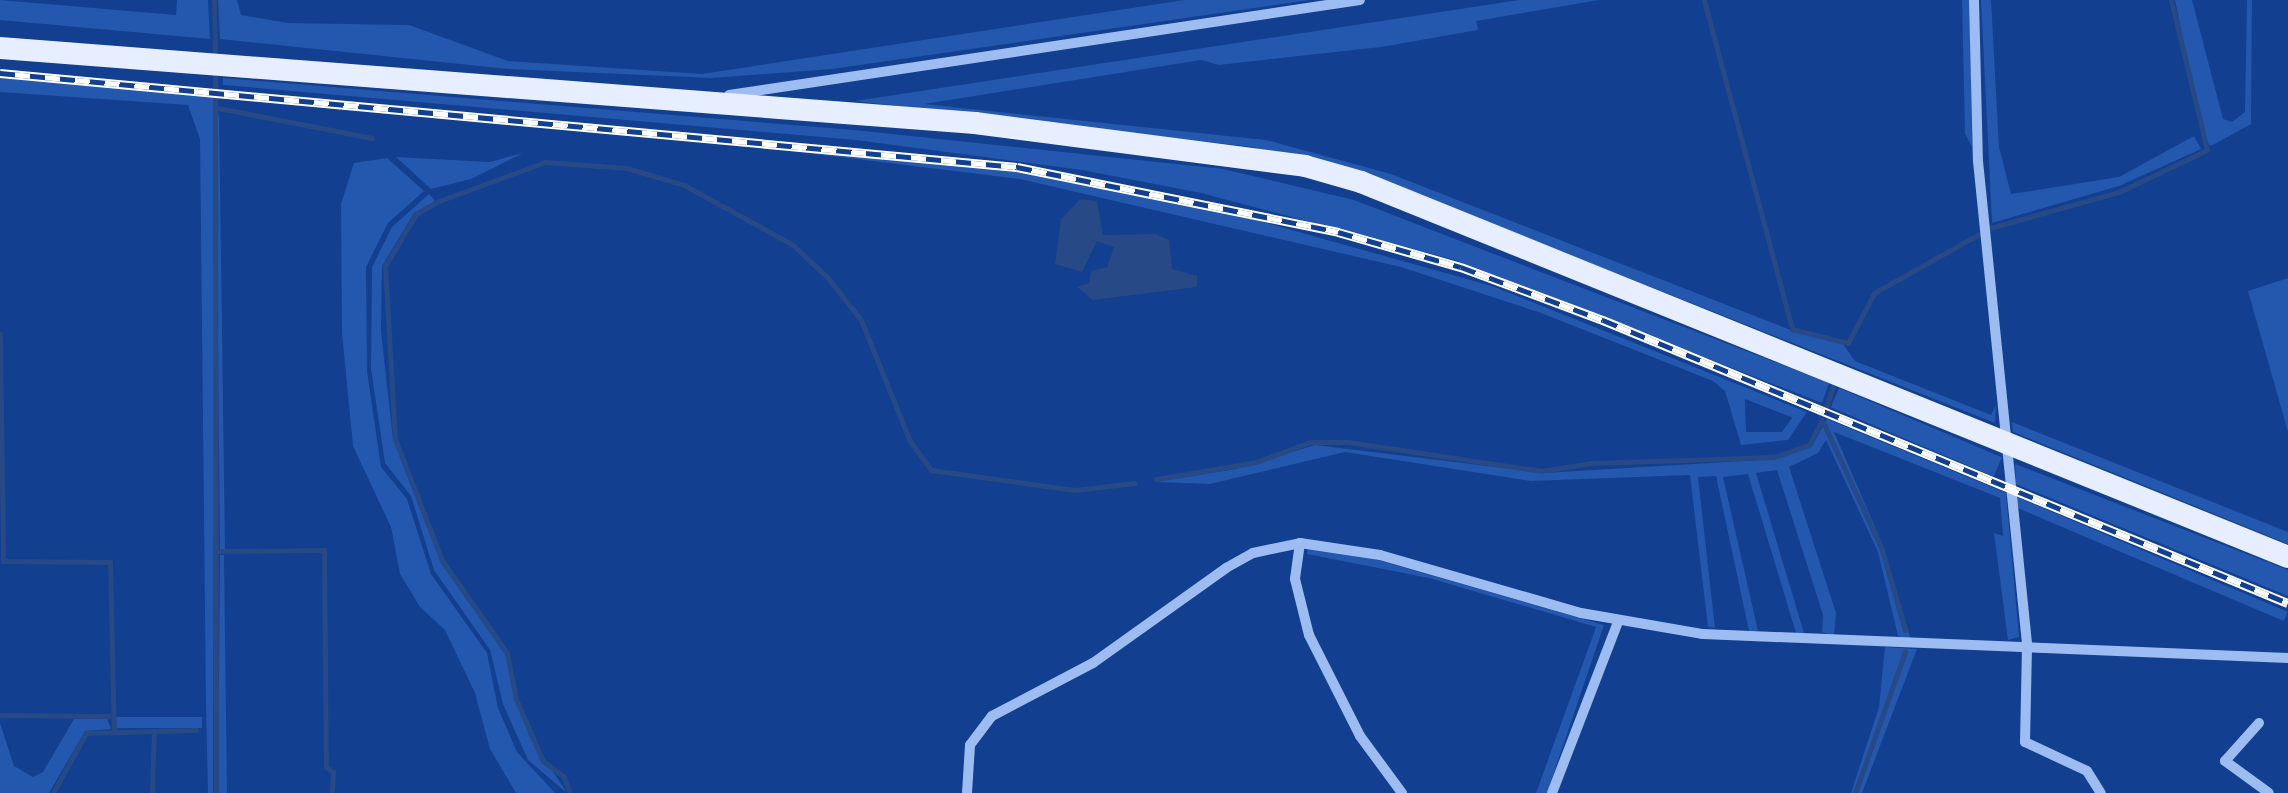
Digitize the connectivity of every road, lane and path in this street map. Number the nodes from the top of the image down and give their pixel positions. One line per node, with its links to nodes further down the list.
1 (1360, 0): 4 (street)
2 (1974, 0): 5 (street)
3 (0, 48): 4 (main road)
4 (684, 102): 5 (main road)
5 (2003, 442): 7 (main road); 9 (street)
6 (1300, 543): 8 (street); 12 (street); 13 (street)
7 (2288, 557)
8 (1618, 622): 9 (street); 14 (street)
9 (2027, 647): 10 (street); 15 (street)
10 (2288, 658)
11 (2260, 723): 16 (street)
12 (967, 793)
13 (1402, 793)
14 (1552, 793)
15 (2101, 793)
16 (2269, 793)

